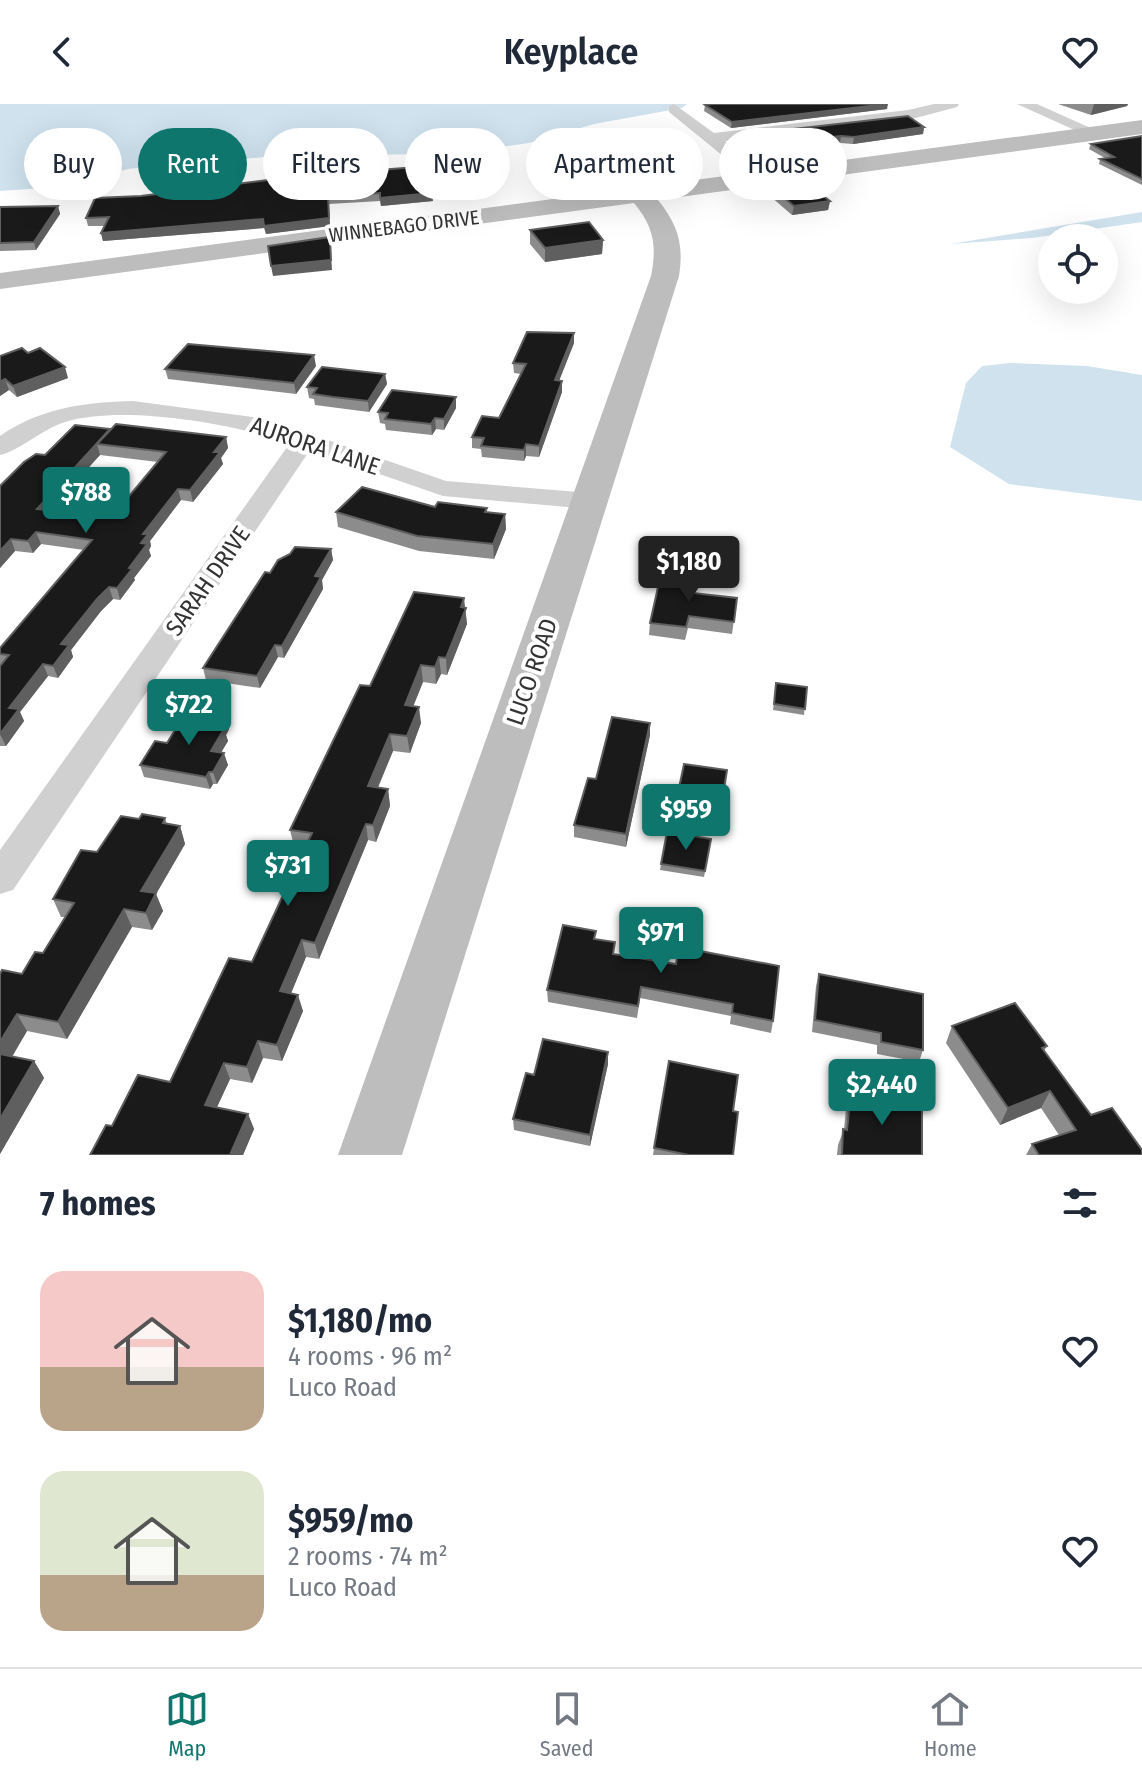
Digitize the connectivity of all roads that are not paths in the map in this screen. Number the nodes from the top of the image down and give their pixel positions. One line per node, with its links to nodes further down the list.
1 (876, 104): 5 (street)
2 (952, 104): 5 (street)
3 (1024, 104): 7 (street)
4 (674, 109): 8 (street)
5 (849, 121): 8 (street)
6 (1142, 127): 7 (main road, WINNEBAGO DRIVE)
7 (1096, 134): 10 (main road, WINNEBAGO DRIVE)
8 (712, 138): 9 (street)
9 (719, 144)
10 (847, 167)
11 (603, 200): 13 (main road, WINNEBAGO DRIVE)
12 (644, 200): 16 (main road, LUCO ROAD)
13 (0, 281)
14 (305, 440): 15 (street, AURORA LANE); 16 (street, AURORA LANE); 17 (street, SARAH DRIVE)
15 (0, 448)
16 (590, 501): 18 (main road, LUCO ROAD)
17 (0, 879)
18 (370, 1155)

